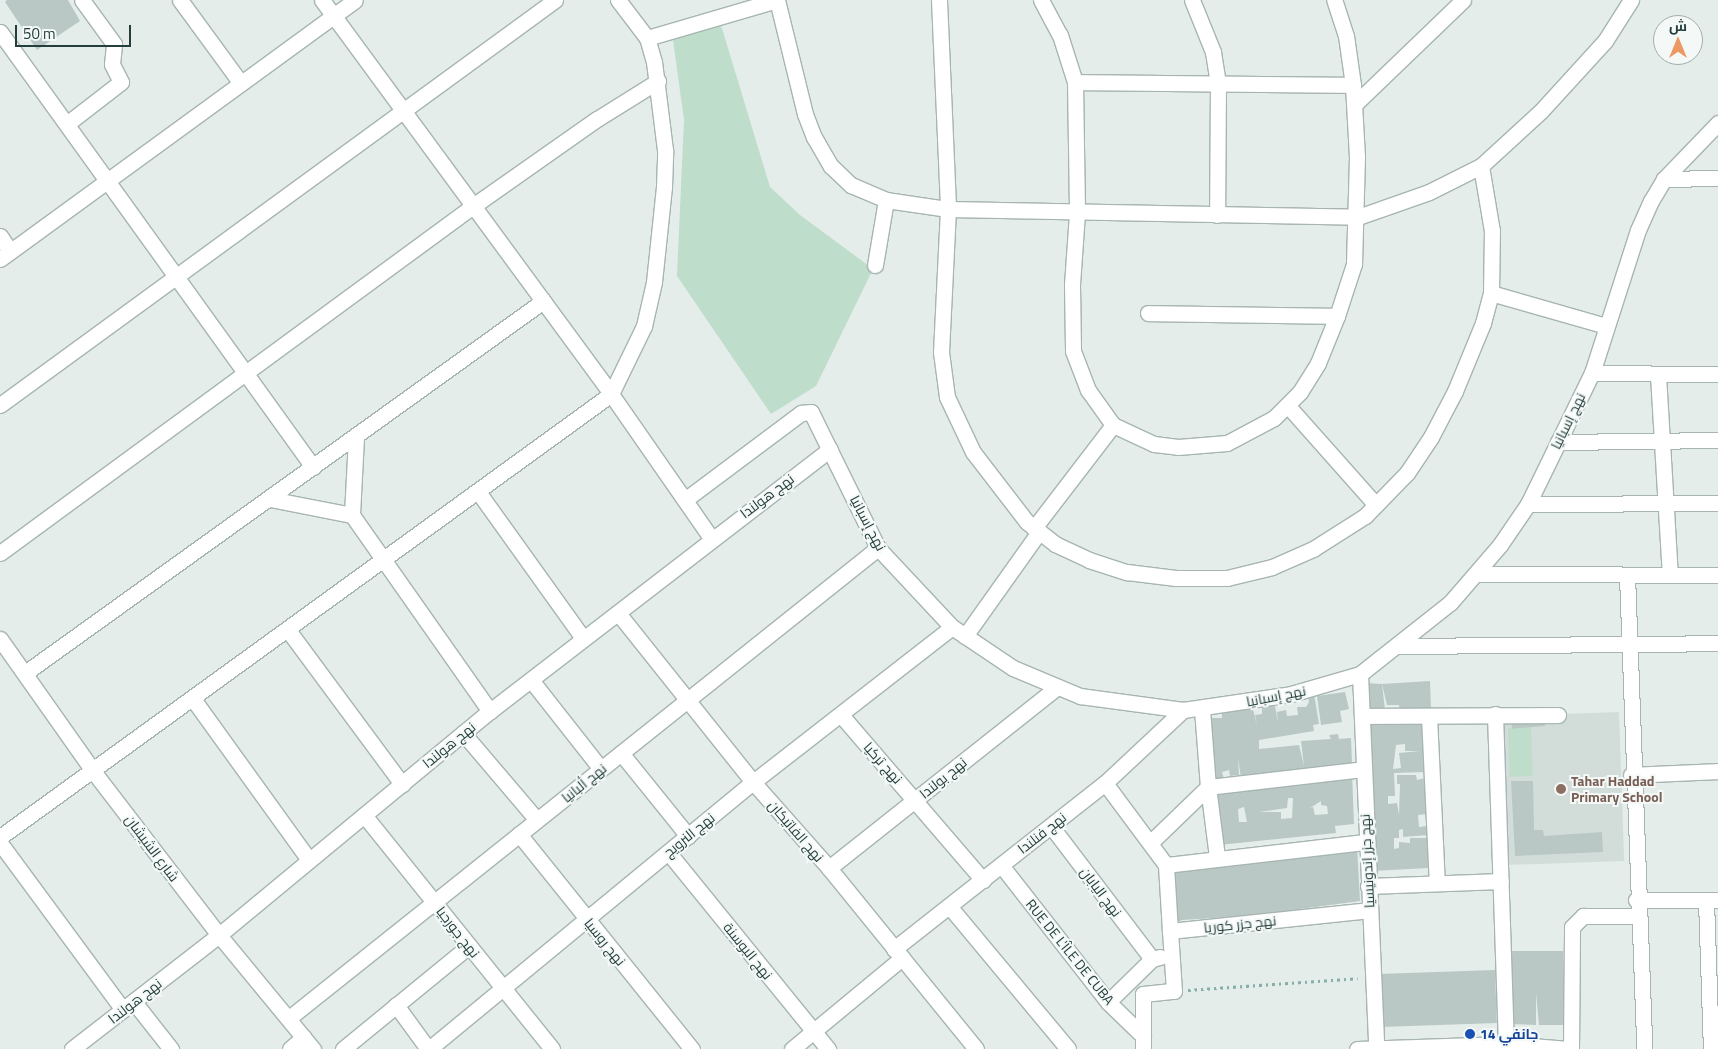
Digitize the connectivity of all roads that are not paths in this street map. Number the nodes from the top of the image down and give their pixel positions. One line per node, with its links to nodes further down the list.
1 (82, 0): 27 (street)
2 (180, 0): 20 (street)
3 (322, 0): 15 (street)
4 (355, 0): 15 (street)
5 (555, 0): 25 (street)
6 (618, 0): 16 (street)
7 (635, 0): 16 (street)
8 (777, 0): 18 (street); 32 (street)
9 (939, 0): 34 (street)
10 (1041, 0): 21 (street)
11 (1192, 0): 22 (street)
12 (1334, 0): 23 (street)
13 (1463, 0): 24 (street)
14 (1631, 0): 28 (street)
15 (333, 16): 20 (street); 25 (street)
16 (634, 20): 18 (street)
17 (0, 32): 27 (street)
18 (647, 38): 19 (street)
19 (658, 81): 33 (street); 51 (street)
20 (240, 82): 29 (street)
21 (1076, 82): 22 (street); 35 (street)
22 (1218, 84): 23 (street); 36 (street)
23 (1353, 86): 24 (street)
24 (1355, 104): 37 (street)
25 (403, 112): 33 (street); 41 (street)
26 (1718, 123): 31 (street, نهج إسبانيا)
27 (68, 124): 29 (street)
28 (1481, 166): 37 (street); 42 (street)
29 (108, 178): 39 (street); 41 (street)
30 (1718, 178): 31 (street)
31 (1664, 179): 46 (street, نهج إسبانيا)
32 (886, 200): 34 (street); 40 (street)
33 (473, 206): 43 (street); 47 (street)
34 (948, 209): 35 (street); 69 (street)
35 (1077, 213): 36 (street); 54 (street)
36 (1217, 215): 37 (street)
37 (1358, 217): 45 (street)
38 (0, 236): 39 (street)
39 (5, 255)
40 (875, 265)
41 (177, 276): 47 (street); 52 (street)
42 (1491, 293): 46 (street); 67 (street)
43 (544, 301): 51 (street); 55 (street)
44 (1148, 314): 45 (street)
45 (1337, 316): 53 (street)
46 (1606, 326): 48 (street, نهج إسبانيا)
47 (246, 370): 60 (street); 72 (street)
48 (1592, 373): 50 (street); 58 (street, نهج إسبانيا)
49 (1718, 374): 50 (street)
50 (1658, 375): 56 (street)
51 (611, 394): 61 (street); 63 (street)
52 (0, 405)
53 (1288, 406): 54 (street); 67 (street)
54 (1113, 424): 69 (street, نهج النرويج)
55 (356, 438): 60 (street); 68 (street)
56 (1662, 440): 57 (street); 58 (street); 66 (street)
57 (1718, 440)
58 (1558, 442): 65 (street, نهج إسبانيا)
59 (830, 448): 63 (street, نهج إسبانيا); 70 (street, نهج هولندا); 71 (street, نهج إسبانيا)
60 (313, 467): 62 (street)
61 (479, 493): 73 (street); 81 (street)
62 (270, 499): 68 (street); 86 (street)
63 (686, 499): 70 (street)
64 (1718, 503): 66 (street)
65 (1528, 504): 66 (street); 74 (street, نهج إسبانيا)
66 (1668, 504): 76 (street)
67 (1376, 505): 69 (street)
68 (352, 515): 73 (street)
69 (1036, 530): 80 (street, نهج النرويج)
70 (711, 538): 78 (street, نهج هولندا)
71 (878, 548): 80 (street, نهج إسبانيا); 91 (street, نهج ألبانيا)
72 (0, 552)
73 (383, 561): 79 (street); 94 (street)
74 (1477, 574): 75 (street); 85 (street, نهج إسبانيا)
75 (1626, 575): 76 (street); 84 (street)
76 (1670, 575): 77 (street)
77 (1718, 575)
78 (618, 612): 81 (street, نهج هولندا); 91 (street, نهج الفاتيكان)
79 (288, 630): 90 (street); 109 (street)
80 (958, 631): 89 (street, نهج إسبانيا); 96 (street, نهج النرويج)
81 (583, 638): 88 (street, نهج هولندا)
82 (0, 639): 86 (street, شارع الشيشان)
83 (1718, 643): 84 (street)
84 (1628, 644): 85 (street); 106 (street)
85 (1399, 646): 87 (street, نهج إسبانيا)
86 (26, 673): 104 (street, شارع الشيشان)
87 (1360, 674): 92 (street, نهج إسبانيا); 98 (street, نهج جزر إندونيسيا)
88 (531, 680): 94 (street, نهج هولندا); 102 (street)
89 (1056, 687): 93 (street, نهج إسبانيا); 111 (street, نهج بولندا)
90 (193, 699): 104 (street); 123 (street)
91 (688, 702): 101 (street, نهج ألبانيا); 107 (street, نهج الفاتيكان)
92 (1202, 709): 93 (street, نهج إسبانيا); 110 (street)
93 (1183, 710): 108 (street, نهج فنلندا)
94 (490, 711): 100 (street, نهج هولندا)
95 (1495, 714): 97 (street); 99 (street); 128 (street)
96 (841, 715): 107 (street, نهج النرويج); 111 (street, نهج تركيا)
97 (1558, 715)
98 (1362, 716): 99 (street); 103 (street, نهج جزر إندونيسيا)
99 (1429, 716): 129 (street)
100 (463, 733): 109 (street, نهج هولندا); 113 (street)
101 (621, 753): 102 (street, نهج ألبانيا); 116 (street)
102 (601, 769): 113 (street, نهج ألبانيا)
103 (1364, 769): 110 (street); 119 (street, نهج جزر إندونيسيا)
104 (93, 771): 117 (street); 139 (street, شارع الشيشان)
105 (1718, 771): 106 (street)
106 (1631, 775): 131 (street)
107 (754, 782): 116 (street, نهج النرويج); 126 (street, نهج الفاتيكان)
108 (1105, 783): 114 (street, نهج فنلندا); 120 (street)
109 (402, 784): 112 (street, نهج هولندا)
110 (1208, 787): 120 (street); 122 (street)
111 (916, 800): 126 (street, نهج بولندا); 127 (street, نهج تركيا)
112 (364, 815): 123 (street, نهج هولندا); 133 (street, نهج جورجيا)
113 (537, 820): 115 (street, نهج ألبانيا)
114 (1051, 826): 124 (street, نهج فنلندا); 143 (street, نهج اليابان)
115 (519, 834): 133 (street, نهج ألبانيا); 137 (street, نهج روسيا)
116 (688, 836): 121 (street, نهج النرويج)
117 (0, 837)
118 (0, 842): 147 (street)
119 (1366, 842): 122 (street); 130 (street, نهج جزر إندونيسيا)
120 (1150, 843): 125 (street)
121 (668, 852): 137 (street, نهج النرويج); 149 (street, نهج البوسنة)
122 (1217, 857): 125 (street)
123 (309, 860): 139 (street, نهج هولندا)
124 (1001, 865): 127 (street, نهج فنلندا); 145 (street, RUE DE L'ÎLE DE CUBA)
125 (1166, 865): 138 (street)
126 (829, 868): 141 (street, نهج الفاتيكان)
127 (983, 880): 134 (street, نهج فنلندا)
128 (1501, 880): 129 (street); 152 (street)
129 (1437, 883): 130 (street)
130 (1368, 886): 135 (street, نهج جزر إندونيسيا)
131 (1636, 900): 132 (street); 136 (street)
132 (1712, 900): 169 (street)
133 (435, 903): 140 (street, نهج جورجيا); 148 (street, نهج ألبانيا)
134 (949, 906): 141 (street, نهج فنلندا); 165 (street)
135 (1370, 910): 138 (street, نهج جزر كوريا); 153 (street, نهج جزر إندونيسيا)
136 (1637, 916): 167 (street); 168 (street)
137 (586, 918): 144 (street, نهج النرويج); 161 (street, نهج روسيا)
138 (1170, 931): 142 (street)
139 (219, 935): 147 (street, نهج هولندا); 148 (street, شارع الشيشان)
140 (469, 946): 144 (street, نهج جورجيا); 146 (street)
141 (898, 954): 149 (street, نهج فنلندا); 164 (street, نهج الفاتيكان)
142 (1172, 956): 143 (street); 150 (street)
143 (1152, 959): 145 (street)
144 (503, 988): 159 (street, نهج النرويج); 160 (street, نهج جورجيا)
145 (1108, 1002): 150 (street, RUE DE L'ÎLE DE CUBA)
146 (396, 1005): 158 (street); 159 (street)
147 (128, 1006): 155 (street, نهج هولندا); 156 (street)
148 (289, 1018): 151 (street, شارع الشيشان)
149 (813, 1032): 162 (street, نهج فنلندا); 163 (street, نهج البوسنة)
150 (1143, 1042)
151 (308, 1043): 157 (street)
152 (1506, 1046): 154 (street); 167 (street)
153 (1376, 1047): 154 (street); 166 (street)
154 (1424, 1047)
155 (72, 1049)
156 (171, 1049)
157 (290, 1049)
158 (343, 1049)
159 (428, 1049)
160 (552, 1049)
161 (692, 1049)
162 (792, 1049)
163 (828, 1049)
164 (975, 1049)
165 (1068, 1049)
166 (1357, 1049)
167 (1570, 1049)
168 (1644, 1049)
169 (1711, 1049)

